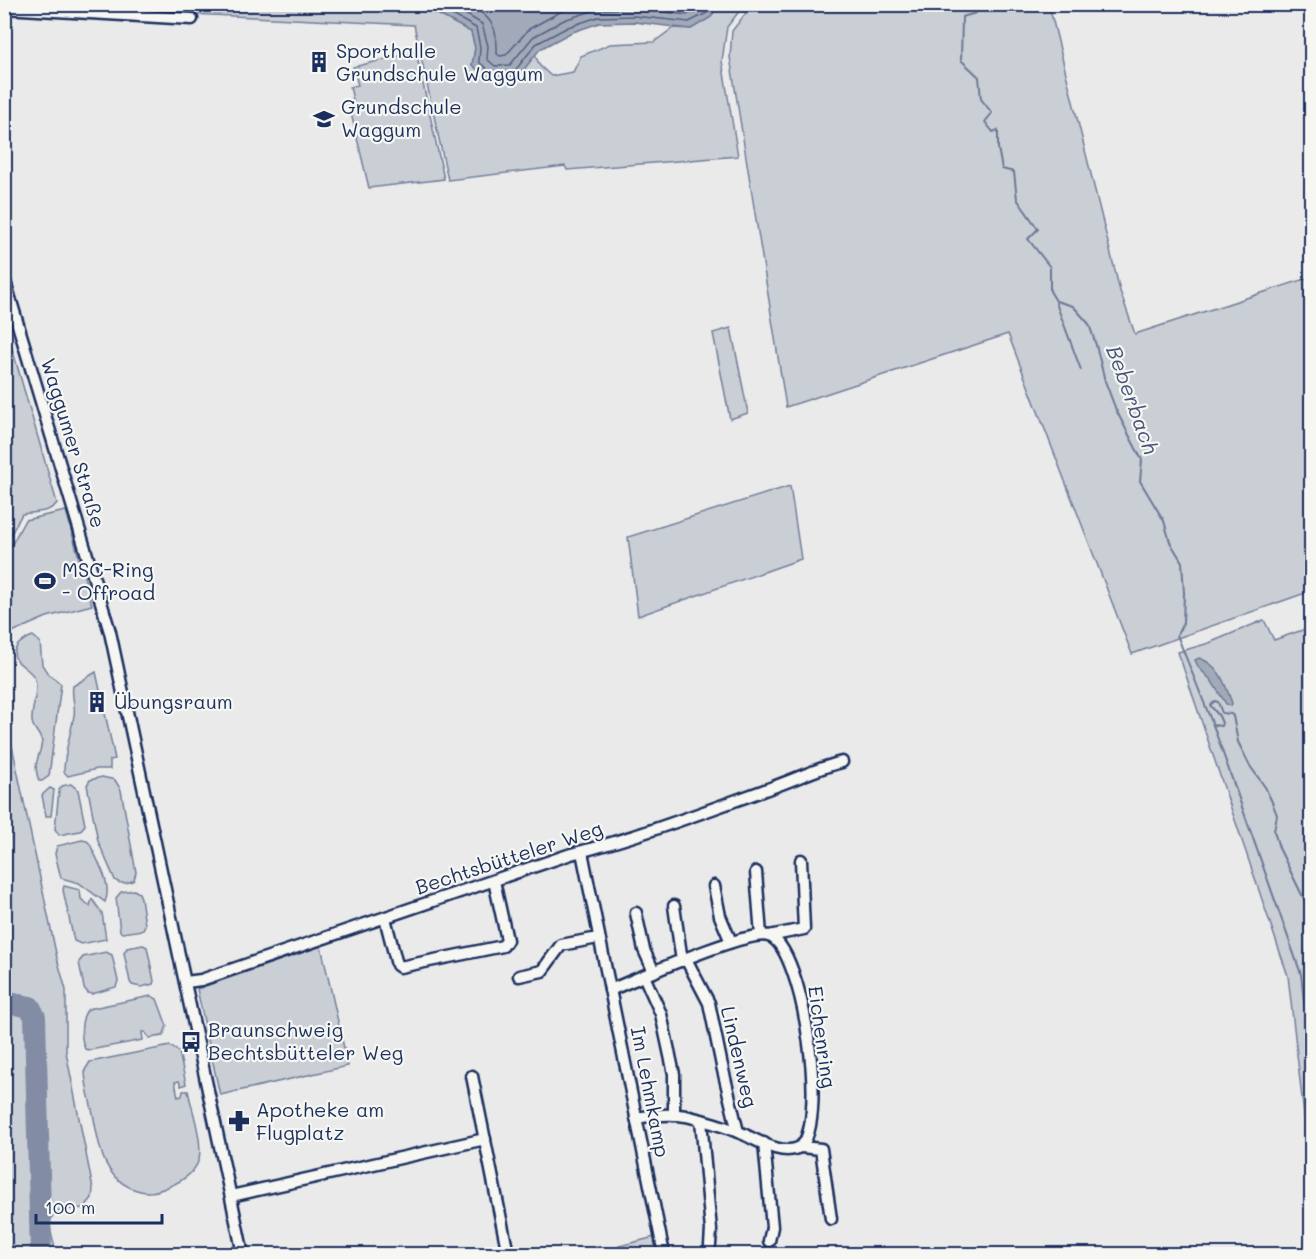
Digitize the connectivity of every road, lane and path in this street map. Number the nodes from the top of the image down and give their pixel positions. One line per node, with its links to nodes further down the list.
1 (4, 8): 2 (street)
2 (192, 19)
3 (4, 278): 19 (street, Waggumer Straße)
4 (842, 762): 5 (street, Bechtsbütteler Weg)
5 (582, 852): 8 (street, Bechtsbütteler Weg); 14 (street, Im Lehmkamp)
6 (801, 860): 13 (street)
7 (756, 872): 13 (street)
8 (494, 881): 12 (street, Bechtsbütteler Weg); 12 (street)
9 (714, 886): 15 (street)
10 (674, 906): 16 (street, Lindenweg)
11 (636, 913): 17 (street)
12 (385, 918): 19 (street, Bechtsbütteler Weg)
13 (765, 936): 15 (street); 28 (street, Eichenring)
14 (598, 938): 18 (street); 20 (street, Im Lehmkamp)
15 (731, 942): 16 (street)
16 (684, 960): 17 (street); 25 (street, Lindenweg)
17 (649, 974): 20 (street); 22 (street)
18 (519, 976)
19 (186, 982): 29 (street, Waggumer Straße)
20 (610, 990): 23 (street, Im Lehmkamp)
21 (472, 1076): 26 (street)
22 (674, 1114): 23 (street); 24 (street)
23 (636, 1118): 35 (street, Im Lehmkamp)
24 (701, 1120): 25 (street); 32 (street)
25 (738, 1132): 27 (street)
26 (485, 1139): 29 (street); 34 (street)
27 (764, 1143): 28 (street); 31 (street)
28 (801, 1147): 30 (street)
29 (231, 1196): 33 (street, Waggumer Straße)
30 (831, 1220)
31 (769, 1241)
32 (710, 1245)
33 (243, 1254)
34 (508, 1254)
35 (664, 1254)

